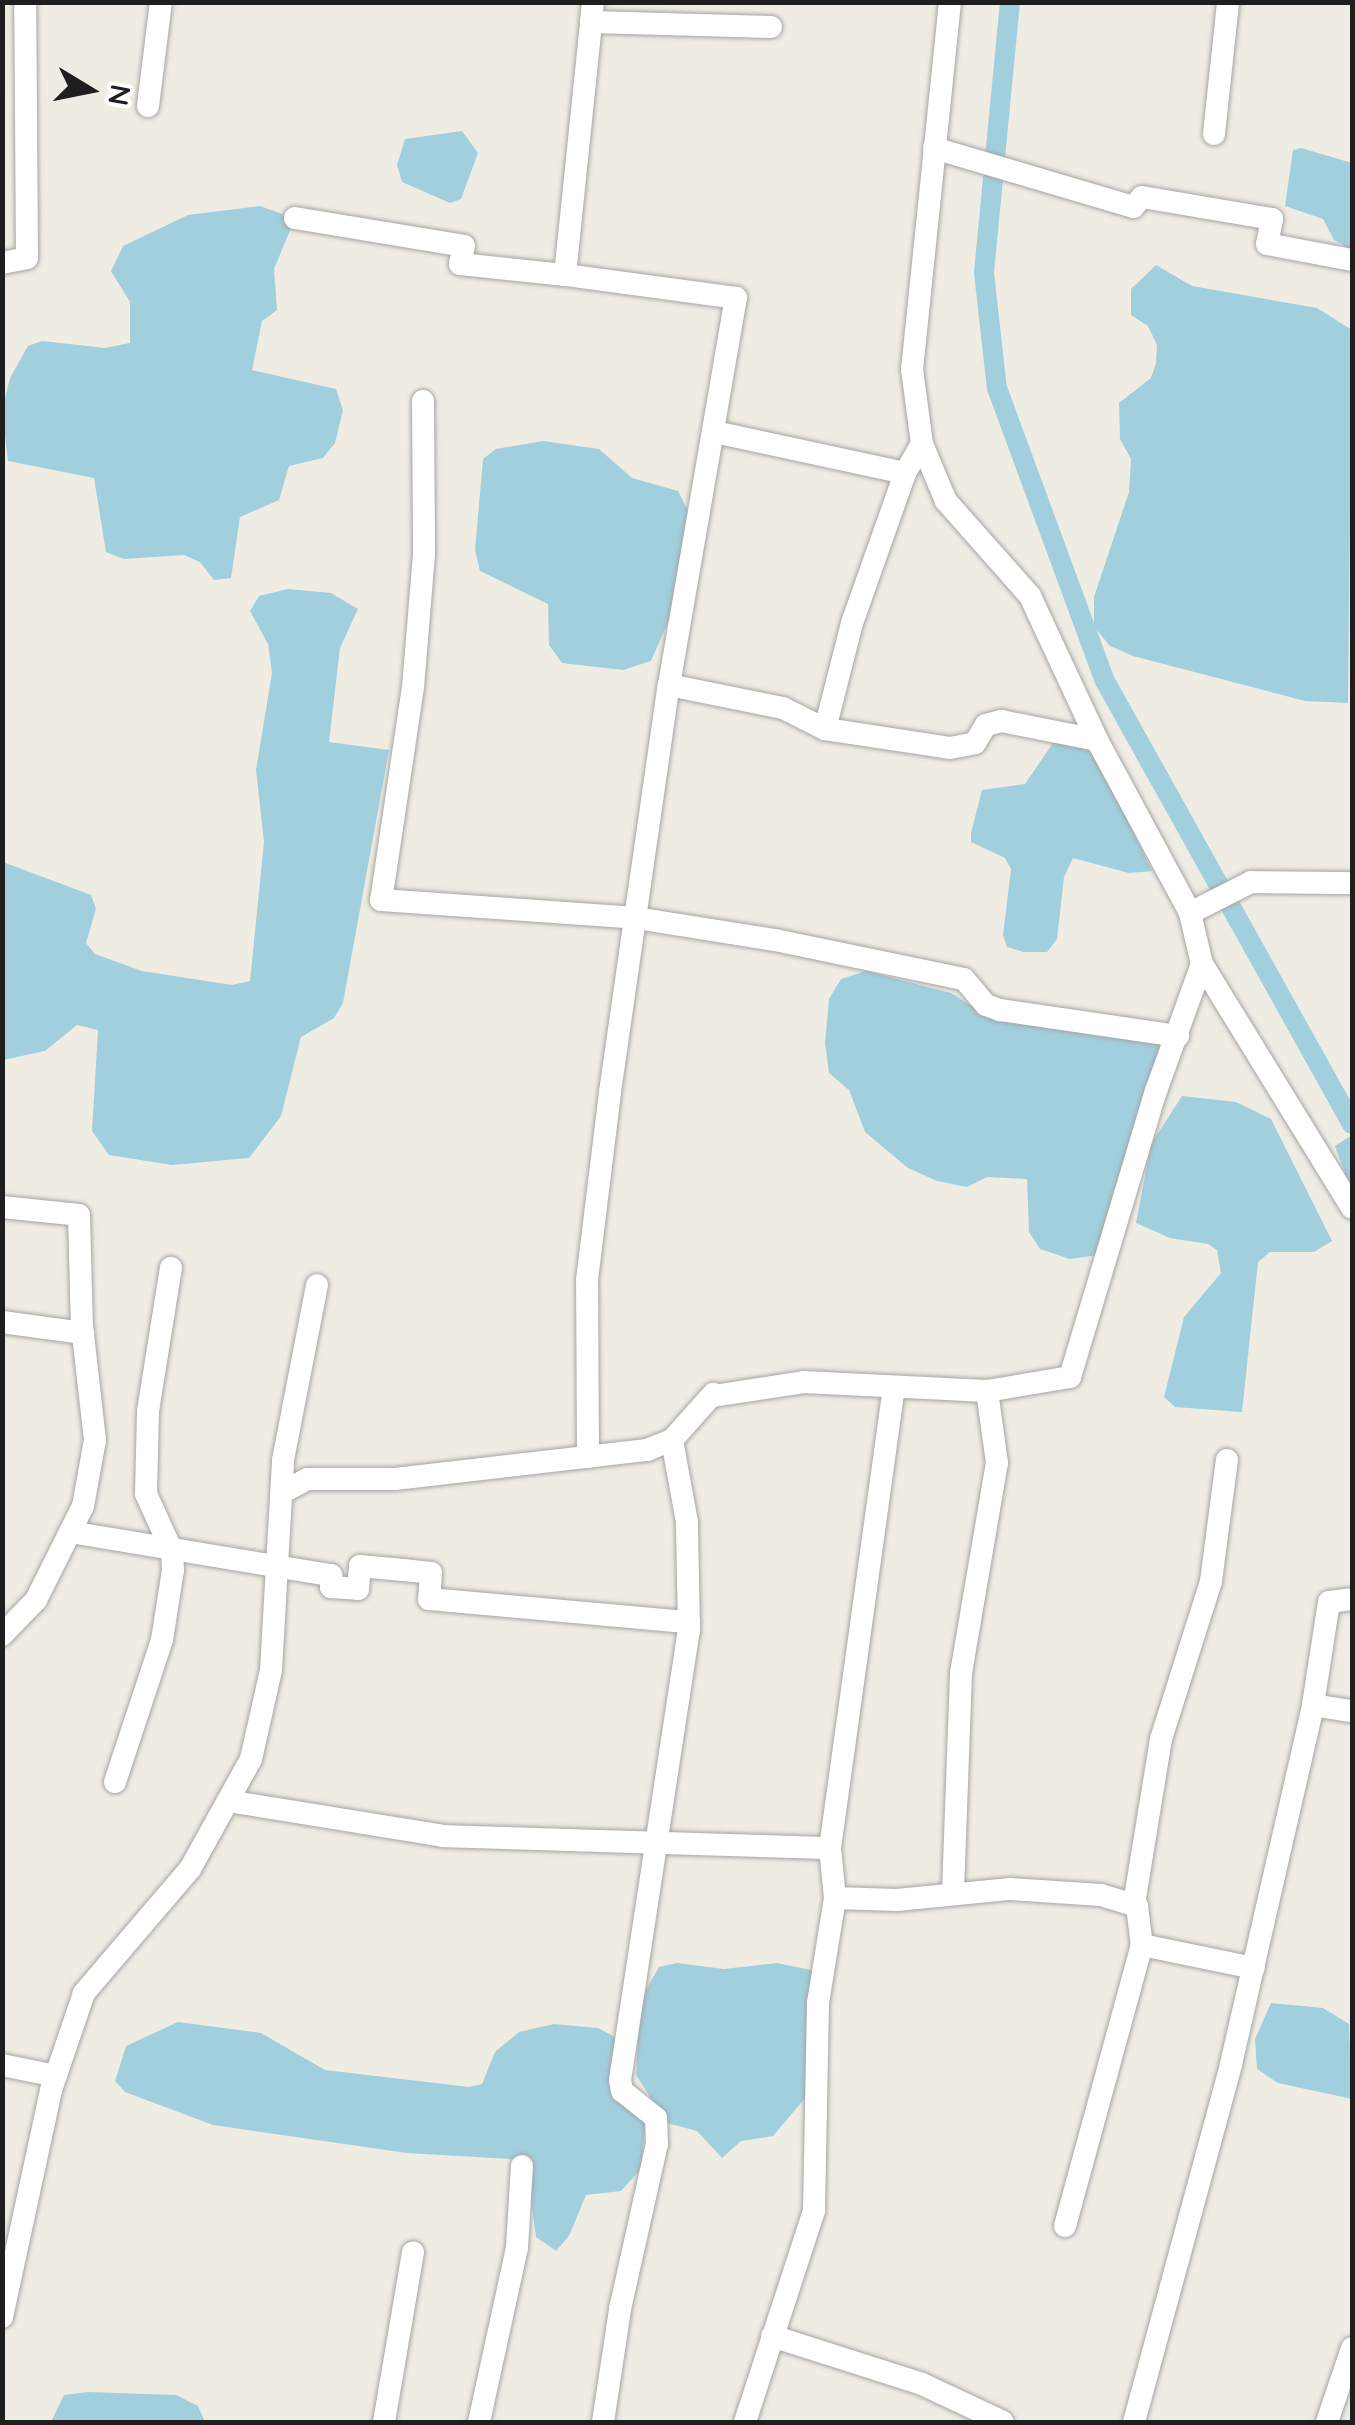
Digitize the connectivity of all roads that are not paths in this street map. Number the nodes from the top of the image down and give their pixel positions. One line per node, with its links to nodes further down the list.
1 (160, 2): 7 (street)
2 (950, 2): 9 (street)
3 (1228, 2): 8 (street)
4 (18, 8): 12 (street)
5 (592, 12): 6 (street); 13 (street)
6 (771, 27)
7 (148, 106)
8 (1214, 134)
9 (944, 151): 11 (street); 16 (street)
10 (295, 218): 13 (street)
11 (1352, 260)
12 (2, 263)
13 (565, 275): 15 (street)
14 (423, 401): 23 (street)
15 (715, 432): 17 (street); 18 (street)
16 (922, 444): 17 (street); 20 (street)
17 (904, 474): 19 (street)
18 (669, 684): 19 (street); 23 (street)
19 (825, 728): 20 (street)
20 (1097, 740): 22 (street)
21 (1352, 884): 22 (street)
22 (1196, 910): 24 (street)
23 (636, 918): 25 (street); 35 (street)
24 (1202, 964): 25 (street); 27 (street)
25 (1178, 1036): 33 (street)
26 (2, 1207): 31 (street)
27 (1352, 1208)
28 (171, 1268): 39 (street)
29 (317, 1286): 37 (street)
30 (2, 1322): 31 (street)
31 (83, 1333): 38 (street)
32 (894, 1387): 33 (street); 34 (street); 49 (street)
33 (987, 1391): 50 (street)
34 (672, 1440): 35 (street); 42 (street)
35 (588, 1457): 37 (street)
36 (1227, 1460): 52 (street)
37 (283, 1492): 40 (street)
38 (70, 1532): 39 (street); 43 (street)
39 (172, 1551): 40 (street); 46 (street)
40 (274, 1568): 42 (street); 47 (street)
41 (1352, 1599): 44 (street)
42 (690, 1622): 48 (street)
43 (2, 1636)
44 (1313, 1706): 45 (street); 54 (street)
45 (1352, 1711)
46 (115, 1782)
47 (228, 1801): 48 (street); 56 (street)
48 (654, 1838): 49 (street); 65 (street)
49 (830, 1848): 51 (street)
50 (953, 1892): 51 (street); 52 (street)
51 (834, 1898): 61 (street)
52 (1134, 1904): 53 (street)
53 (1142, 1945): 54 (street); 58 (street)
54 (1254, 1968): 68 (street)
55 (2, 2065): 56 (street)
56 (56, 2076): 60 (street)
57 (522, 2166): 64 (street)
58 (1065, 2226)
59 (413, 2252): 63 (street)
60 (2, 2317)
61 (772, 2336): 66 (street); 67 (street)
62 (1352, 2348): 69 (street)
63 (384, 2422)
64 (479, 2422)
65 (603, 2422)
66 (745, 2422)
67 (1003, 2422)
68 (1134, 2422)
69 (1328, 2422)

